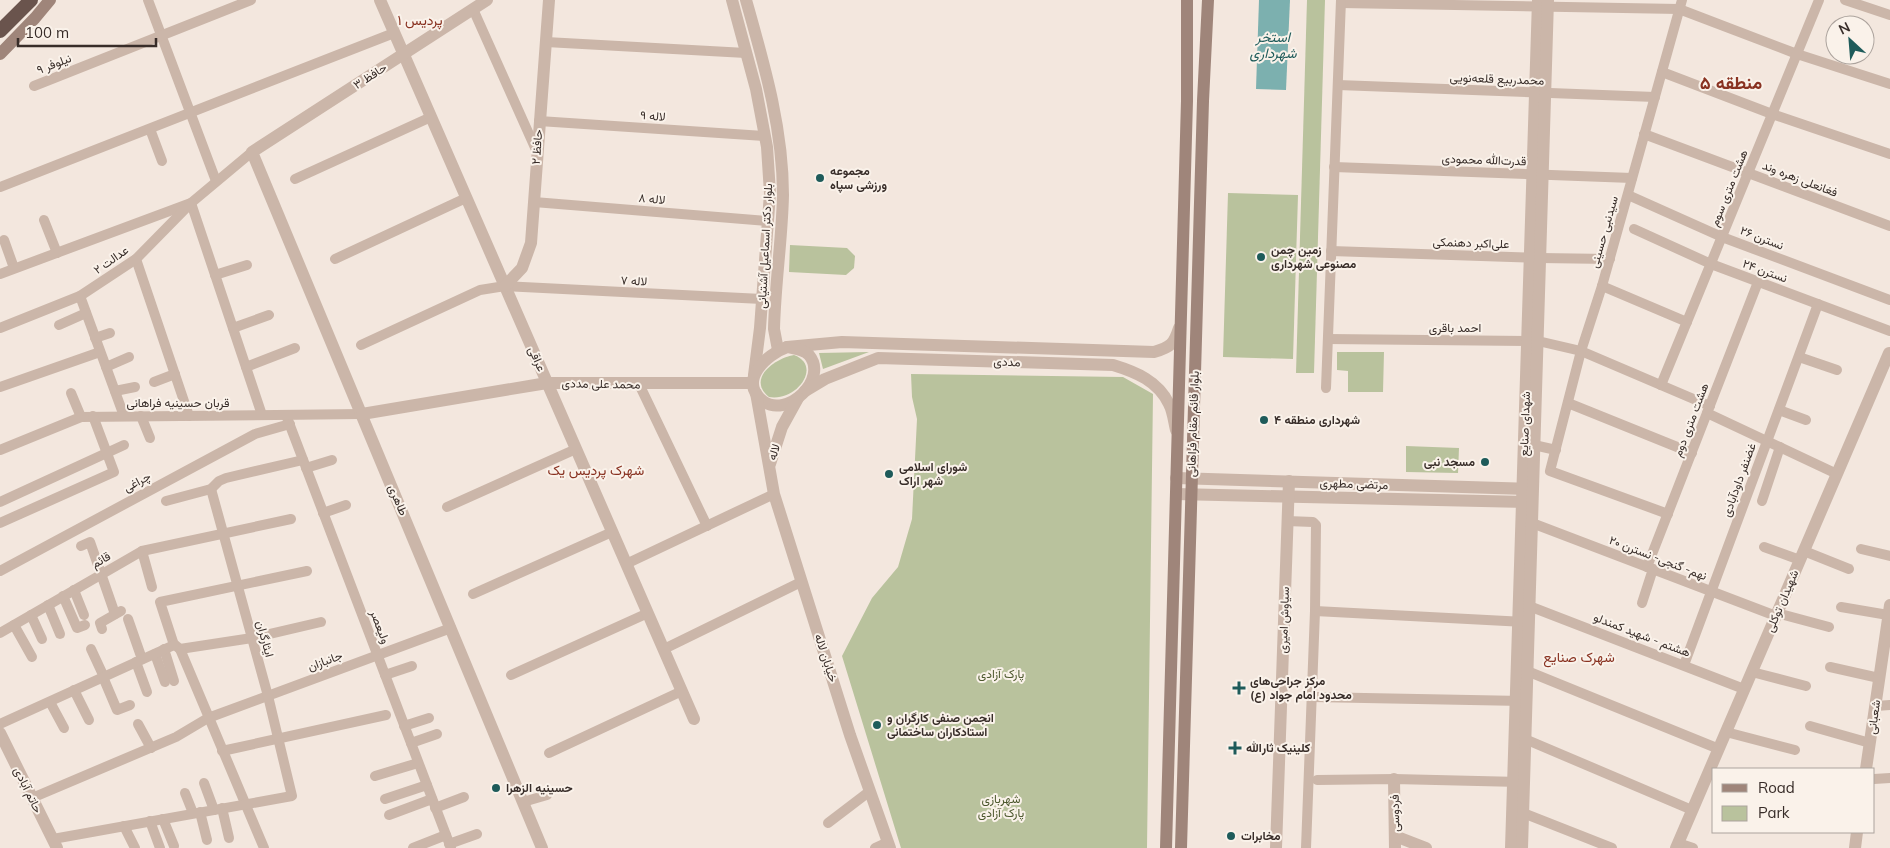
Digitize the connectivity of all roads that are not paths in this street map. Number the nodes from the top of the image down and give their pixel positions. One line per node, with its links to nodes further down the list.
1 (31, 0): 19 (highway)
2 (50, 0): 24 (main road)
3 (148, 0): 21 (street)
4 (251, 0): 21 (street, نیلوفر ۹)
5 (380, 0): 20 (street, عراقی)
6 (487, 0): 17 (street, حافظ ۳)
7 (549, 0): 22 (street, حافظ ۲)
8 (732, 0): 23 (street, بلوار دکتر اسماعیل آشتیانی)
9 (746, 0): 93 (street, بلوار دکتر اسماعیل آشتیانی)
10 (1186, 0): 83 (main road, بلوار قائم مقام فراهانی)
11 (1208, 0): 144 (main road, بلوار قائم مقام فراهانی)
12 (1820, 0): 26 (street, هشت متری سوم)
13 (1845, 0): 18 (street)
14 (1341, 1): 15 (street); 29 (street)
15 (1543, 3): 16 (street); 31 (street, شهدای صنایع)
16 (1681, 5): 26 (street); 27 (street, سیدنبی حسینی)
17 (473, 9): 25 (street, حافظ ۳); 41 (street)
18 (1890, 15)
19 (0, 31)
20 (394, 33): 25 (street, عراقی); 33 (street)
21 (161, 36): 30 (street, نیلوفر ۹); 33 (street)
22 (546, 42): 23 (street); 36 (street, حافظ ۲)
23 (746, 53): 39 (street, بلوار دکتر اسماعیل آشتیانی)
24 (0, 54)
25 (404, 54): 35 (street, عراقی); 40 (street, حافظ ۳)
26 (1797, 54): 28 (street); 34 (street, هشت متری سوم)
27 (1662, 72): 32 (street, سیدنبی حسینی); 34 (street)
28 (1890, 84)
29 (1338, 85): 31 (street, محمدربیع قلعه‌نویی); 44 (street)
30 (34, 86)
31 (1540, 93): 32 (street, محمدربیع قلعه‌نویی); 46 (street, شهدای صنایع)
32 (1655, 97): 38 (street, سیدنبی حسینی)
33 (190, 113): 37 (street); 49 (street)
34 (1772, 114): 42 (street); 45 (street, هشت متری سوم)
35 (431, 117): 48 (street); 52 (street, عراقی)
36 (539, 120): 39 (street, لاله ۹); 41 (street, حافظ ۲)
37 (150, 128): 43 (street); 50 (street)
38 (1644, 134): 45 (street, فغانعلی زهره وند); 47 (street, سیدنبی حسینی)
39 (765, 136): 56 (street, بلوار دکتر اسماعیل آشتیانی)
40 (252, 152): 49 (street, عدالت ۲); 119 (street, طاهری)
41 (537, 152): 53 (street, حافظ ۲)
42 (1890, 154)
43 (162, 161)
44 (1334, 167): 46 (street, قدرت‌الله محمودی); 61 (street)
45 (1748, 173): 57 (street, فغانعلی زهره وند); 59 (street, هشت متری سوم)
46 (1538, 175): 47 (street, قدرت‌الله محمودی); 63 (street, شهدای صنایع)
47 (1632, 178): 51 (street, سیدنبی حسینی)
48 (295, 179)
49 (216, 181): 54 (street, عدالت ۲)
50 (0, 187)
51 (1628, 195): 59 (street, نسترن ۲۶); 65 (street, سیدنبی حسینی)
52 (466, 198): 66 (street); 73 (street, عراقی)
53 (534, 202): 56 (street, لاله ۸); 73 (street, حافظ ۲)
54 (191, 203): 62 (street); 64 (street, عدالت ۲); 71 (street)
55 (44, 220): 62 (street)
56 (768, 221): 76 (street, بلوار دکتر اسماعیل آشتیانی)
57 (1890, 226)
58 (1634, 229): 67 (street, نسترن ۲۴)
59 (1722, 236): 67 (street, هشت متری سوم); 77 (street, نسترن ۲۶)
60 (4, 240): 69 (street)
61 (1331, 251): 63 (street, علی‌اکبر دهنمکی); 89 (street)
62 (57, 253): 69 (street)
63 (1535, 258): 65 (street, علی‌اکبر دهنمکی); 90 (street, شهدای صنایع)
64 (136, 259): 75 (street, عدالت ۲); 104 (street)
65 (1610, 259): 74 (street, سیدنبی حسینی)
66 (335, 260)
67 (1711, 264): 72 (street, نسترن ۲۴); 81 (street, هشت متری سوم)
68 (247, 265): 71 (street)
69 (14, 268): 70 (street)
70 (0, 274)
71 (215, 275): 85 (street)
72 (1758, 282): 78 (street, نسترن ۲۴); 117 (street, هشت متری دوم)
73 (505, 286): 76 (street, لاله ۷); 91 (street, لاله ۷); 106 (street, عراقی)
74 (1602, 286): 81 (street); 95 (street, سیدنبی حسینی)
75 (80, 296): 79 (street); 84 (street, عدالت ۲)
76 (762, 300): 108 (street, بلوار دکتر اسماعیل آشتیانی)
77 (1890, 300)
78 (1818, 304): 86 (street, نسترن ۲۴); 99 (street, غضنفر داودآبادی)
79 (86, 314): 82 (street); 88 (street)
80 (269, 315): 85 (street)
81 (1687, 322): 109 (street, هشت متری سوم)
82 (59, 325)
83 (1180, 325): 94 (street, مددی); 128 (main road, بلوار قائم مقام فراهانی)
84 (0, 328)
85 (233, 328): 101 (street)
86 (1890, 331)
87 (110, 333): 88 (street)
88 (95, 338): 96 (street)
89 (1328, 339): 90 (street, احمد باقری); 112 (street)
90 (1532, 340): 95 (street, احمد باقری); 132 (street, شهدای صنایع); 150 (street, شهدای صنایع)
91 (361, 345)
92 (295, 348): 101 (street)
93 (783, 349): 94 (street, مددی); 108 (street); 115 (street)
94 (1130, 351): 103 (street)
95 (1582, 351): 109 (street, احمد باقری); 116 (street, سیدنبی حسینی)
96 (100, 352): 100 (street); 110 (street)
97 (1890, 354): 142 (street, شهیدان توکلی)
98 (129, 357): 100 (street)
99 (1799, 357): 102 (street); 118 (street, غضنفر داودآبادی)
100 (106, 367): 113 (street)
101 (246, 367): 125 (street)
102 (1837, 370)
103 (1136, 372): 115 (street, مددی); 128 (street, مددی)
104 (175, 374): 105 (street); 124 (street)
105 (154, 382)
106 (547, 383): 107 (street, محمد علی مددی); 119 (street, محمد علی مددی); 135 (street, عراقی)
107 (639, 384): 108 (street, محمد علی مددی); 163 (street)
108 (755, 384): 115 (street); 141 (street, لاله)
109 (1661, 385): 117 (street, احمد باقری)
110 (0, 386)
111 (135, 387): 113 (street)
112 (1326, 388)
113 (115, 391): 122 (street)
114 (71, 393): 120 (street)
115 (802, 394): 141 (street, لاله)
116 (1568, 403): 136 (street, سیدنبی حسینی); 138 (street)
117 (1709, 410): 130 (street, احمد باقری); 138 (street, هشت متری دوم)
118 (1779, 410): 127 (street); 130 (street, غضنفر داودآبادی)
119 (362, 414): 126 (street, قربان حسینیه فراهانی); 199 (street, طاهری)
120 (82, 416): 121 (street, قربان حسینیه فراهانی); 134 (street, قربان حسینیه فراهانی)
121 (93, 416): 122 (street, قربان حسینیه فراهانی); 137 (street)
122 (124, 416): 123 (street, قربان حسینیه فراهانی)
123 (142, 416): 124 (street, قربان حسینیه فراهانی); 129 (street)
124 (189, 416): 125 (street, قربان حسینیه فراهانی)
125 (262, 416): 126 (street, قربان حسینیه فراهانی)
126 (288, 419): 140 (street, ولیعصر); 175 (street, چراغی)
127 (1806, 420)
128 (1177, 435): 143 (main road, بلوار قائم مقام فراهانی)
129 (150, 438)
130 (1767, 441): 133 (street, احمد باقری); 182 (street, غضنفر داودآبادی)
131 (124, 445): 137 (street)
132 (1534, 445): 136 (street); 150 (street, شهدای صنایع)
133 (1780, 447): 142 (street, احمد باقری); 153 (street)
134 (0, 450)
135 (576, 450): 156 (street); 164 (street, عراقی)
136 (1556, 450): 158 (street, سیدنبی حسینی)
137 (106, 452): 154 (street); 161 (street)
138 (1692, 453): 158 (street, هشت متری دوم)
139 (332, 460): 140 (street)
140 (305, 464): 146 (street); 157 (street, ولیعصر)
141 (769, 466): 147 (street, خیابان لاله)
142 (1837, 474): 170 (street, شهیدان توکلی)
143 (1176, 478): 144 (street, مرتضی مطهری); 148 (main road, بلوار قائم مقام فراهانی)
144 (1191, 478): 145 (street, مرتضی مطهری); 149 (main road, بلوار قائم مقام فراهانی)
145 (1288, 481): 150 (street, مرتضی مطهری); 151 (street, سیاوش امیری)
146 (211, 489): 152 (street); 165 (street, ایثارگران)
147 (774, 494): 163 (street); 178 (street, خیابان لاله)
148 (1176, 494): 149 (street, مرتضی مطهری); 301 (main road, بلوار قائم مقام فراهانی)
149 (1190, 495): 151 (street, مرتضی مطهری); 302 (main road, بلوار قائم مقام فراهانی)
150 (1528, 496): 151 (street, مرتضی مطهری); 162 (street, شهدای صنایع); 195 (street, شهدای صنایع)
151 (1288, 497): 160 (street, سیاوش امیری)
152 (166, 501)
153 (1762, 501)
154 (0, 502)
155 (346, 505): 157 (street)
156 (447, 506)
157 (323, 513): 208 (street, ولیعصر)
158 (1668, 514): 173 (street, هشت متری دوم)
159 (291, 519): 165 (street, قائم)
160 (1287, 521): 189 (street); 303 (street, سیاوش امیری)
161 (0, 523)
162 (1532, 523): 173 (street, نهم- گنجی- نسترن ۲۰); 187 (street, شهدای صنایع)
163 (707, 526): 172 (street)
164 (612, 532): 172 (street, عراقی); 183 (street)
165 (223, 533): 169 (street, قائم); 179 (street, ایثارگران)
166 (81, 546): 177 (street)
167 (1764, 547): 170 (street)
168 (1861, 549): 171 (street)
169 (142, 551): 177 (street, قائم); 180 (street)
170 (1802, 556): 174 (street); 192 (street, شهیدان توکلی)
171 (1890, 556)
172 (626, 564): 190 (street, عراقی)
173 (1650, 568): 182 (street, نهم- گنجی- نسترن ۲۰); 185 (street, هشت متری دوم)
174 (1849, 569)
175 (0, 571)
176 (307, 571): 179 (street)
177 (101, 575): 181 (street, قائم); 200 (street)
178 (800, 582): 207 (street); 267 (street, خیابان لاله)
179 (238, 586): 204 (street, ایثارگران); 206 (street)
180 (152, 587)
181 (74, 590): 184 (street, قائم); 184 (street)
182 (1711, 592): 192 (street, نهم- گنجی- نسترن ۲۰); 211 (street, غضنفر داودآبادی)
183 (473, 594)
184 (63, 596): 186 (street, قائم)
185 (1642, 603)
186 (48, 605): 191 (street, قائم); 202 (street)
187 (1529, 606): 195 (street, شهدای صنایع); 211 (street, هشتم - شهید کمندلو)
188 (1841, 607): 193 (street)
189 (1315, 611): 195 (street); 227 (street)
190 (648, 613): 207 (street, عراقی); 217 (street)
191 (31, 615): 197 (street, قائم); 203 (street)
192 (1776, 615): 198 (street, نهم- گنجی- نسترن ۲۰); 215 (street, شهیدان توکلی)
193 (1889, 618): 219 (street, شعبانی)
194 (128, 620): 210 (street)
195 (1524, 621): 214 (street, شهدای صنایع); 228 (street, شهدای صنایع)
196 (321, 622): 204 (street)
197 (14, 625): 201 (street, قائم); 209 (street)
198 (1829, 627)
199 (451, 628): 208 (street, جانبازان); 273 (street, طاهری)
200 (102, 629)
201 (0, 633)
202 (60, 634)
203 (42, 638)
204 (252, 638): 206 (street); 226 (street, ایثارگران)
205 (91, 649): 218 (street)
206 (168, 649): 210 (street); 220 (street); 234 (street)
207 (664, 649): 224 (street, عراقی)
208 (378, 655): 216 (street, ولیعصر); 226 (street, جانبازان)
209 (32, 656)
210 (139, 661): 218 (street); 225 (street)
211 (1684, 665): 222 (street, هشتم - شهید کمندلو)
212 (412, 666): 216 (street)
213 (1830, 667): 219 (street)
214 (1527, 671): 228 (street, شهدای صنایع); 251 (street)
215 (1752, 672): 221 (street); 222 (street, شهیدان توکلی)
216 (385, 675): 240 (street, ولیعصر)
217 (511, 675)
218 (103, 677): 223 (street); 230 (street)
219 (1880, 678): 232 (street, شعبانی)
220 (170, 682)
221 (1806, 686)
222 (1744, 689): 243 (street, شهیدان توکلی)
223 (74, 690): 229 (street); 237 (street)
224 (682, 691): 236 (street, عراقی); 254 (street)
225 (147, 692)
226 (268, 696): 234 (street, جانبازان); 246 (street, ایثارگران)
227 (1312, 697): 228 (street); 304 (street)
228 (1521, 701): 247 (street, شهدای صنایع); 263 (street, شهدای صنایع)
229 (50, 702): 238 (street); 242 (street)
230 (130, 705)
231 (1890, 705): 232 (street)
232 (1876, 706): 249 (street, شعبانی)
233 (386, 715): 246 (street)
234 (208, 718): 250 (street, جانبازان); 252 (street)
235 (429, 718): 240 (street)
236 (694, 719)
237 (89, 720)
238 (0, 724)
239 (138, 724): 250 (street)
240 (404, 726): 248 (street, ولیعصر)
241 (1810, 726): 249 (street)
242 (64, 728)
243 (1726, 732): 251 (street, شهیدان توکلی); 253 (street)
244 (0, 733): 271 (street, حاتم آبادی)
245 (437, 734): 248 (street)
246 (278, 738): 252 (street); 275 (street, ایثارگران)
247 (1525, 739): 263 (street, شهدای صنایع); 277 (street)
248 (411, 743): 255 (street, ولیعصر)
249 (1870, 743): 257 (street, شعبانی)
250 (151, 748): 271 (street, جانبازان)
251 (1719, 749): 256 (street, شهیدان توکلی)
252 (222, 750): 275 (street)
253 (1794, 750)
254 (549, 753)
255 (418, 763): 258 (street); 265 (street, ولیعصر)
256 (1714, 768)
257 (1866, 768)
258 (376, 776)
259 (1890, 778): 261 (street)
260 (1394, 779): 262 (street); 263 (street); 290 (street, فردوسی)
261 (1875, 779)
262 (1318, 780)
263 (1519, 782): 279 (street, شهدای صنایع); 306 (street, شهدای صنایع)
264 (204, 783): 276 (street)
265 (427, 785): 272 (street); 274 (street, ولیعصر)
266 (1709, 785): 277 (street, شهیدان توکلی)
267 (870, 791): 283 (street); 292 (street, خیابان لاله)
268 (185, 793): 278 (street)
269 (547, 795): 273 (street)
270 (464, 797): 274 (street)
271 (32, 798): 291 (street, حاتم آبادی)
272 (385, 799)
273 (523, 802): 299 (street, طاهری)
274 (434, 803): 280 (street); 289 (street, ولیعصر)
275 (245, 804): 276 (street); 297 (street)
276 (218, 809): 278 (street); 287 (street)
277 (1692, 810): 293 (street, شهیدان توکلی)
278 (197, 813): 281 (street); 288 (street)
279 (1523, 813): 307 (street, شهدای صنایع); 308 (street)
280 (389, 814)
281 (163, 819): 282 (street); 294 (street)
282 (150, 821): 284 (street); 296 (street)
283 (828, 823)
284 (124, 826): 291 (street); 295 (street)
285 (1857, 833): 310 (street)
286 (478, 834): 289 (street)
287 (229, 838)
288 (207, 840)
289 (448, 842): 298 (street)
290 (1395, 842): 305 (street)
291 (55, 845)
292 (889, 845): 300 (street)
293 (1677, 845): 309 (street)
294 (174, 846)
295 (135, 848)
296 (160, 848)
297 (264, 848)
298 (413, 848)
299 (542, 848)
300 (876, 848)
301 (1166, 848)
302 (1181, 848)
303 (1276, 848)
304 (1306, 848)
305 (1426, 848)
306 (1511, 848)
307 (1522, 848)
308 (1612, 848)
309 (1693, 848)
310 (1855, 848)

